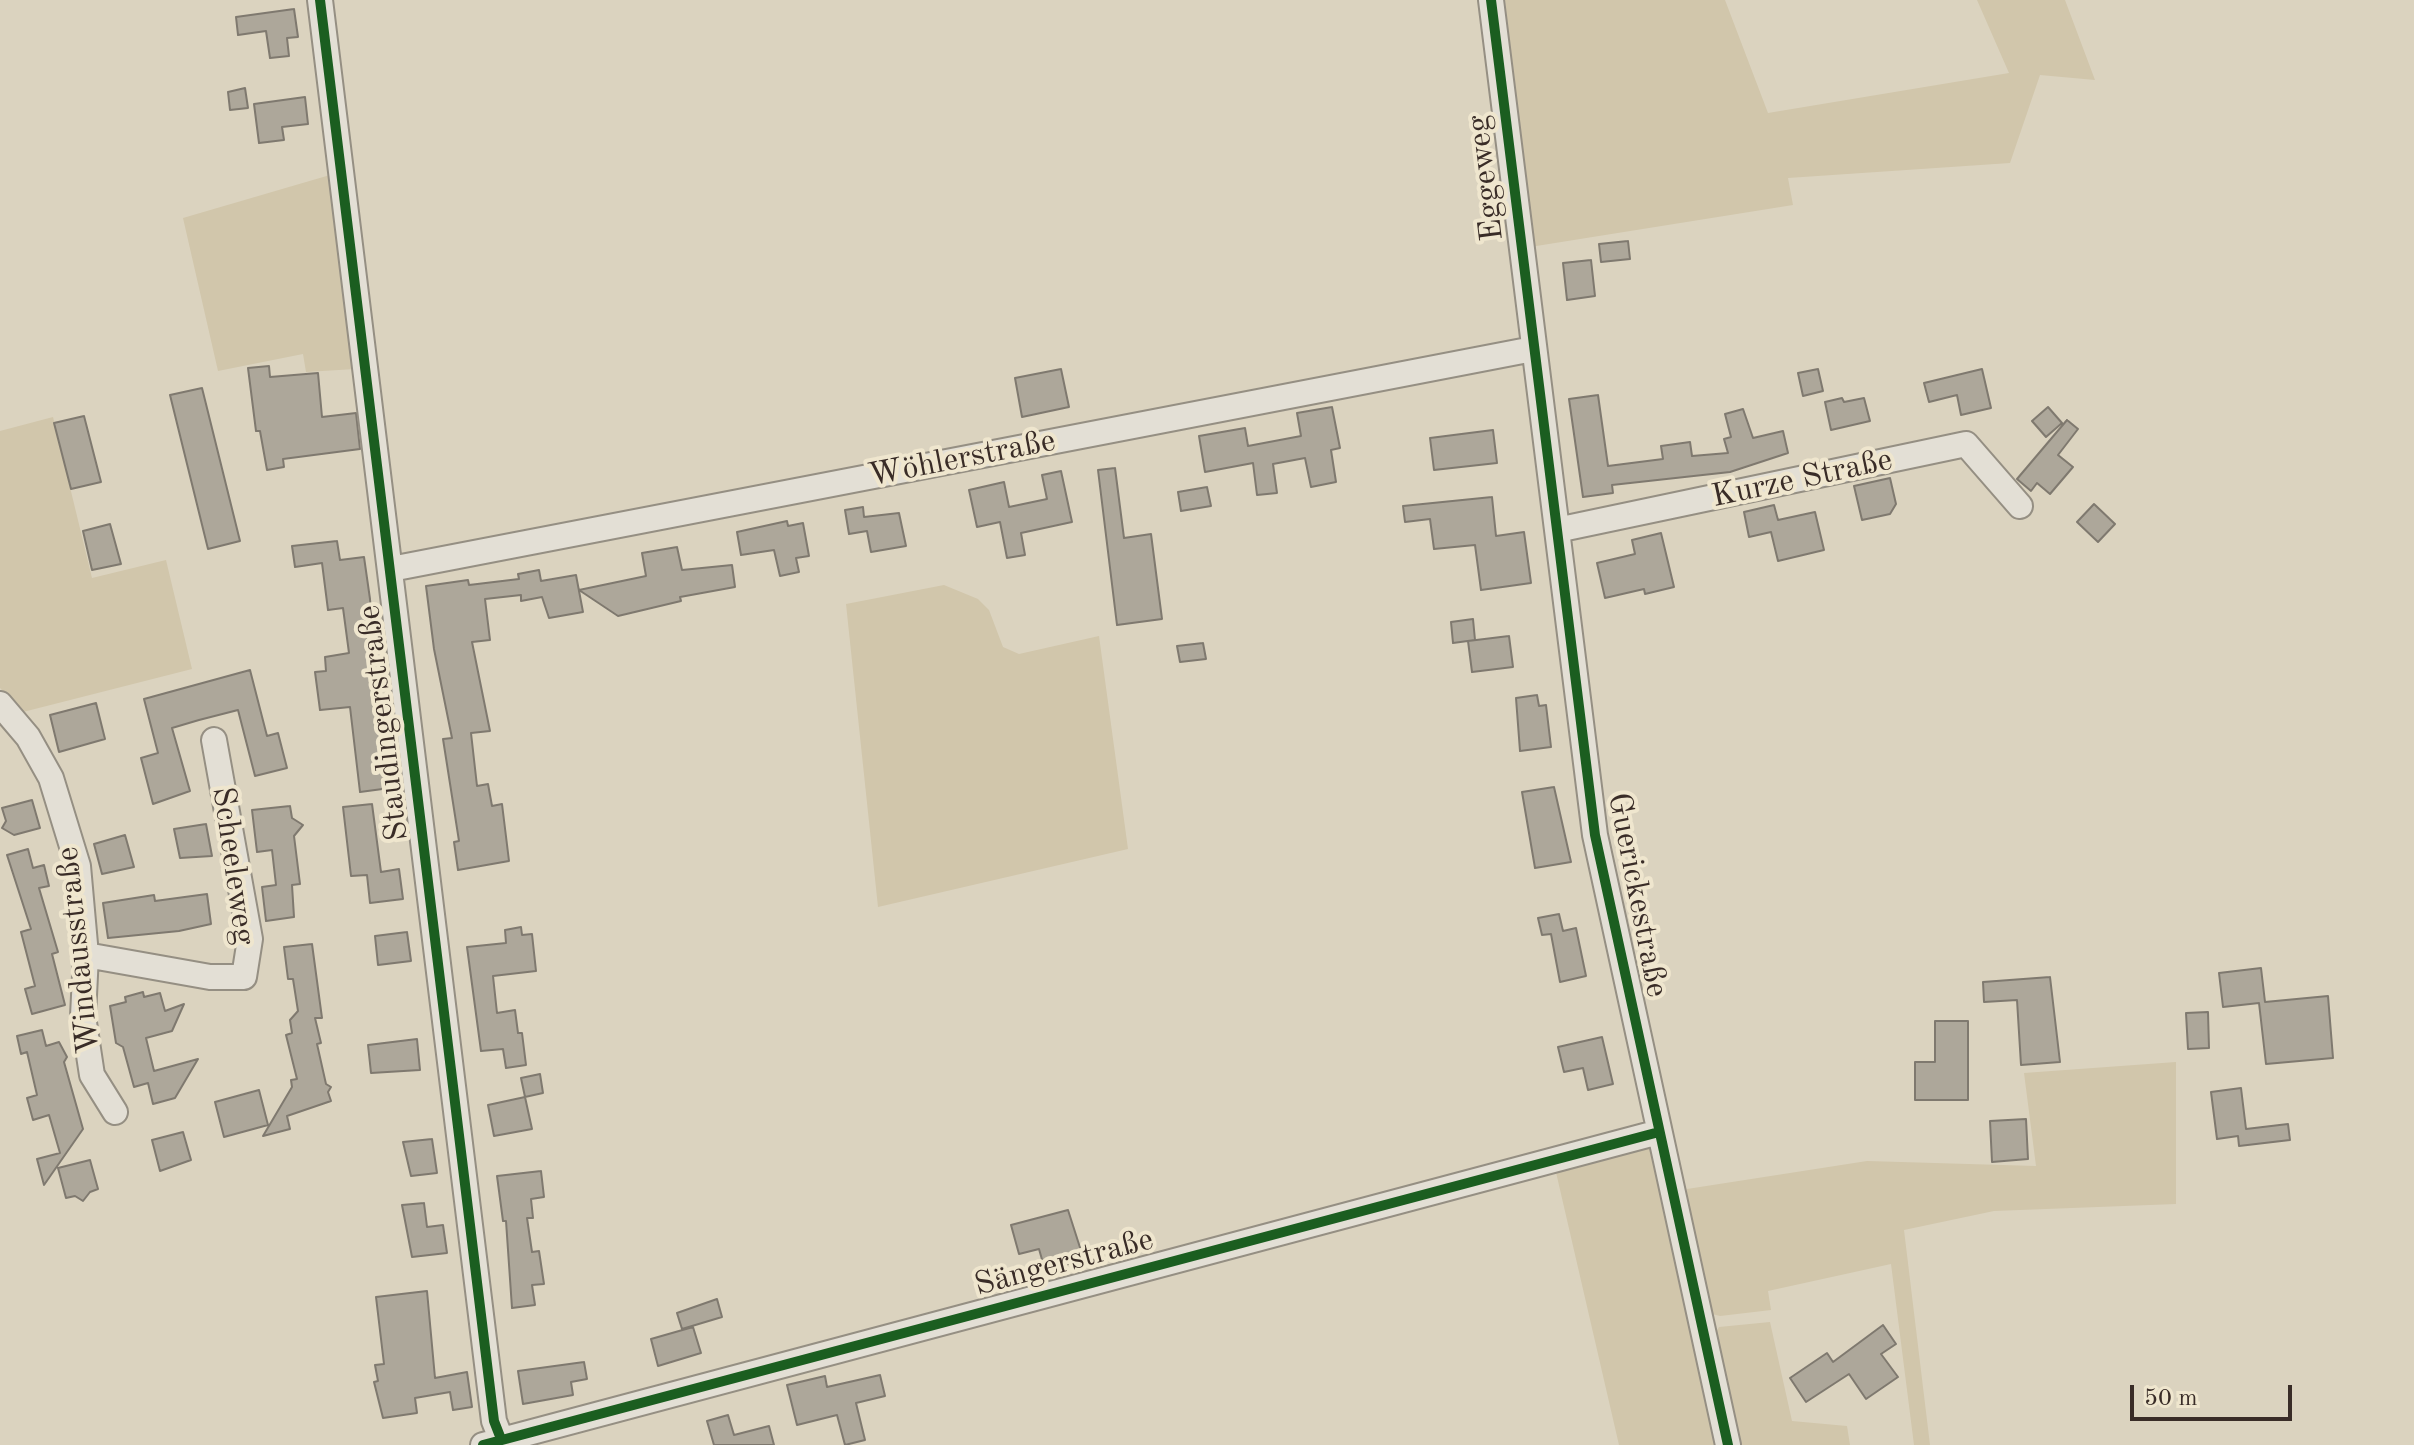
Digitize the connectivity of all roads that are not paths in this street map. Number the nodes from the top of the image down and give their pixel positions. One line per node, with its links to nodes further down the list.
1 (320, 0): 6 (street, Staudingerstraße)
2 (1491, 0): 3 (street, Eggeweg)
3 (1533, 349): 5 (street, Guerickestraße); 6 (street, Wöhlerstraße)
4 (2020, 506): 5 (street, Kurze Straße)
5 (1557, 530): 11 (street, Guerickestraße)
6 (391, 569): 12 (street, Staudingerstraße)
7 (0, 704): 9 (street, Windausstraße)
8 (214, 740): 9 (street, Scheeleweg)
9 (86, 955): 10 (street, Windausstraße)
10 (115, 1112)
11 (1659, 1132): 12 (street, Sängerstraße); 13 (street, Guerickestraße)
12 (492, 1442)
13 (1728, 1445)

